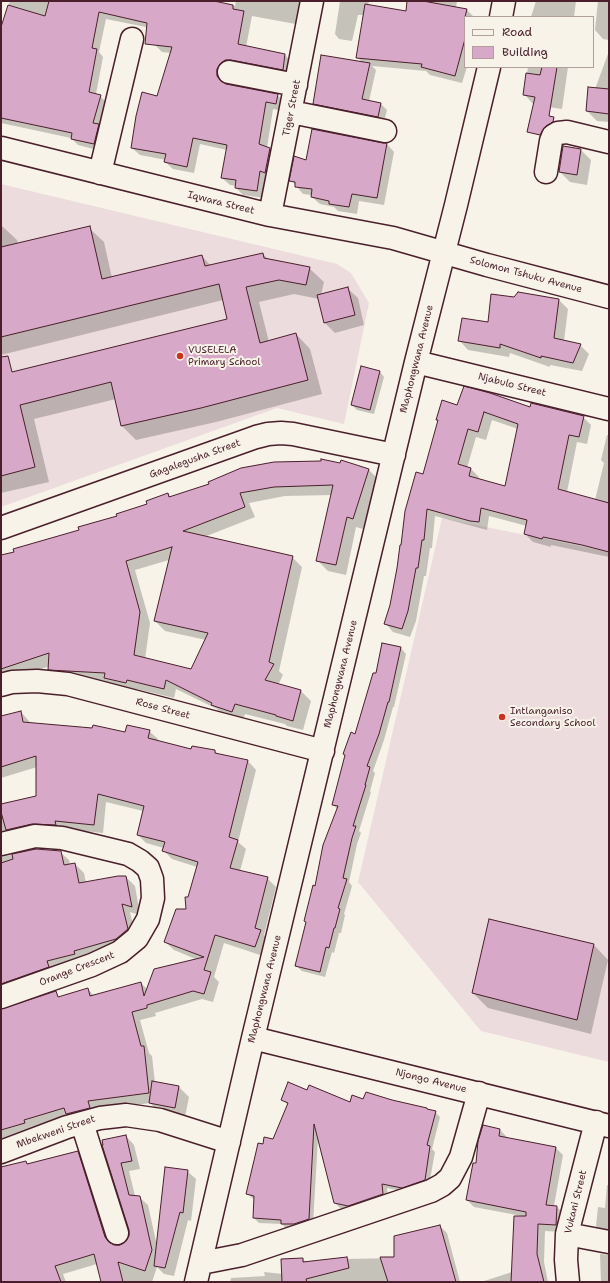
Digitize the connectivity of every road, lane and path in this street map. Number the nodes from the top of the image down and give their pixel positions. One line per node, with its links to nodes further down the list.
1 (312, 1): 7 (street, Tiger Street)
2 (504, 1): 3 (street)
3 (500, 16)
4 (132, 39): 13 (street)
5 (489, 68): 15 (street, Maphongwana Avenue)
6 (229, 72): 7 (street)
7 (296, 84): 8 (street, Tiger Street)
8 (291, 112): 9 (street); 14 (street, Tiger Street)
9 (385, 131)
10 (609, 142): 12 (street)
11 (1, 148): 13 (street, Iqwara Street)
12 (546, 172)
13 (100, 173): 14 (street, Iqwara Street)
14 (270, 215): 15 (street, Iqwara Street)
15 (443, 253): 16 (street, Solomon Tshuku Avenue); 17 (street, Maphongwana Avenue)
16 (609, 297)
17 (416, 362): 18 (street, Njabulo Street); 19 (street, Maphongwana Avenue)
18 (609, 409)
19 (394, 454): 20 (street, Gagalegusha Street); 22 (street, Maphongwana Avenue)
20 (1, 528)
21 (1, 685): 22 (street, Rose Street)
22 (322, 751): 25 (street, Maphongwana Avenue)
23 (1, 844): 24 (street, Orange Crescent)
24 (1, 997)
25 (253, 1038): 26 (street, Njongo Avenue); 29 (street, Maphongwana Avenue)
26 (479, 1093): 28 (street, Njongo Avenue); 34 (street)
27 (82, 1123): 29 (street, Mbekweni Street); 30 (street, Mbekweni Street); 31 (street)
28 (603, 1124): 32 (street, Vukani Street)
29 (229, 1142): 34 (street, Maphongwana Avenue)
30 (1, 1152)
31 (117, 1233)
32 (568, 1234): 33 (street); 35 (street, Vukani Street)
33 (609, 1242)
34 (199, 1273)
35 (568, 1282)

